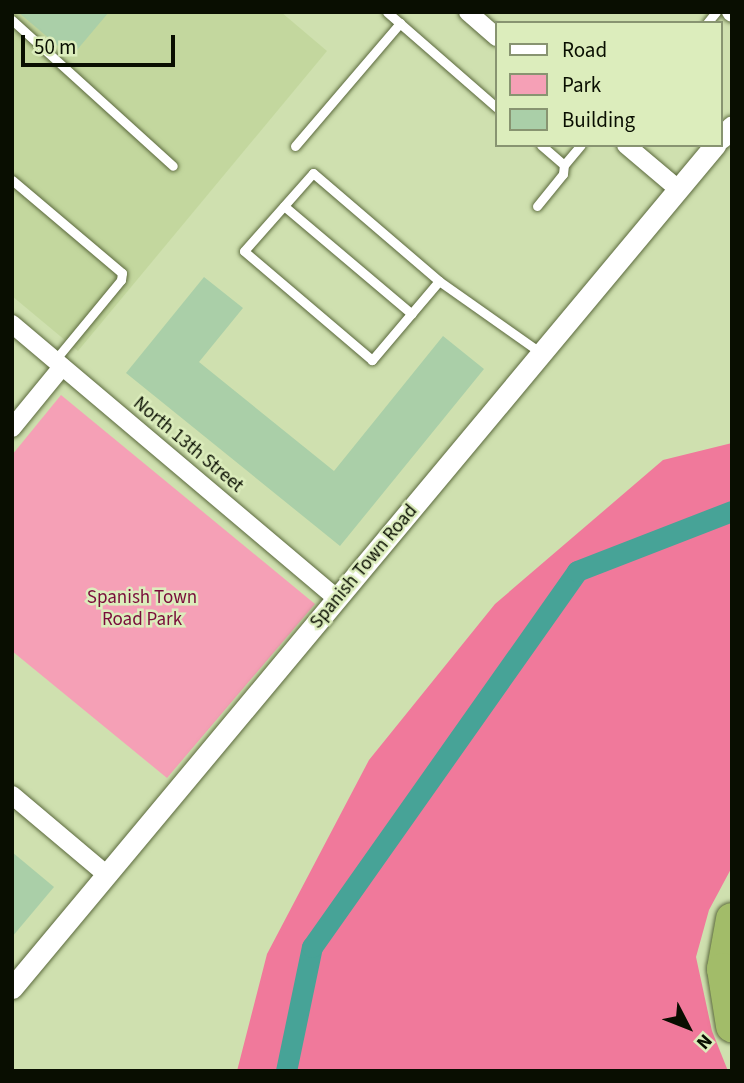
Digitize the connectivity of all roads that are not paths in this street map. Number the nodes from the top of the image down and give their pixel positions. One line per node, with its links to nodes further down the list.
1 (387, 12): 4 (lane)
2 (468, 12): 6 (street)
3 (16, 23): 5 (lane); 14 (lane)
4 (400, 23): 7 (lane); 8 (lane)
5 (12, 36)
6 (496, 36)
7 (496, 107)
8 (295, 146)
9 (543, 147): 13 (lane)
10 (579, 147): 13 (lane)
11 (628, 147): 16 (street)
12 (713, 147): 16 (street, Spanish Town Road)
13 (564, 165): 18 (lane)
14 (173, 166)
15 (12, 180): 23 (lane)
16 (678, 189): 22 (street, Spanish Town Road)
17 (284, 206): 19 (lane); 20 (lane); 20 (lane)
18 (537, 206)
19 (439, 281): 20 (lane); 22 (lane)
20 (412, 314)
21 (12, 324): 23 (street, North 13th Street)
22 (541, 353): 25 (street, Spanish Town Road)
23 (58, 363): 24 (street); 25 (street, North 13th Street)
24 (12, 428)
25 (337, 599): 27 (street, Spanish Town Road)
26 (12, 795): 27 (street)
27 (107, 875): 29 (street, Spanish Town Road)
28 (732, 919): 30 (highway)
29 (12, 988)
30 (732, 1026)

